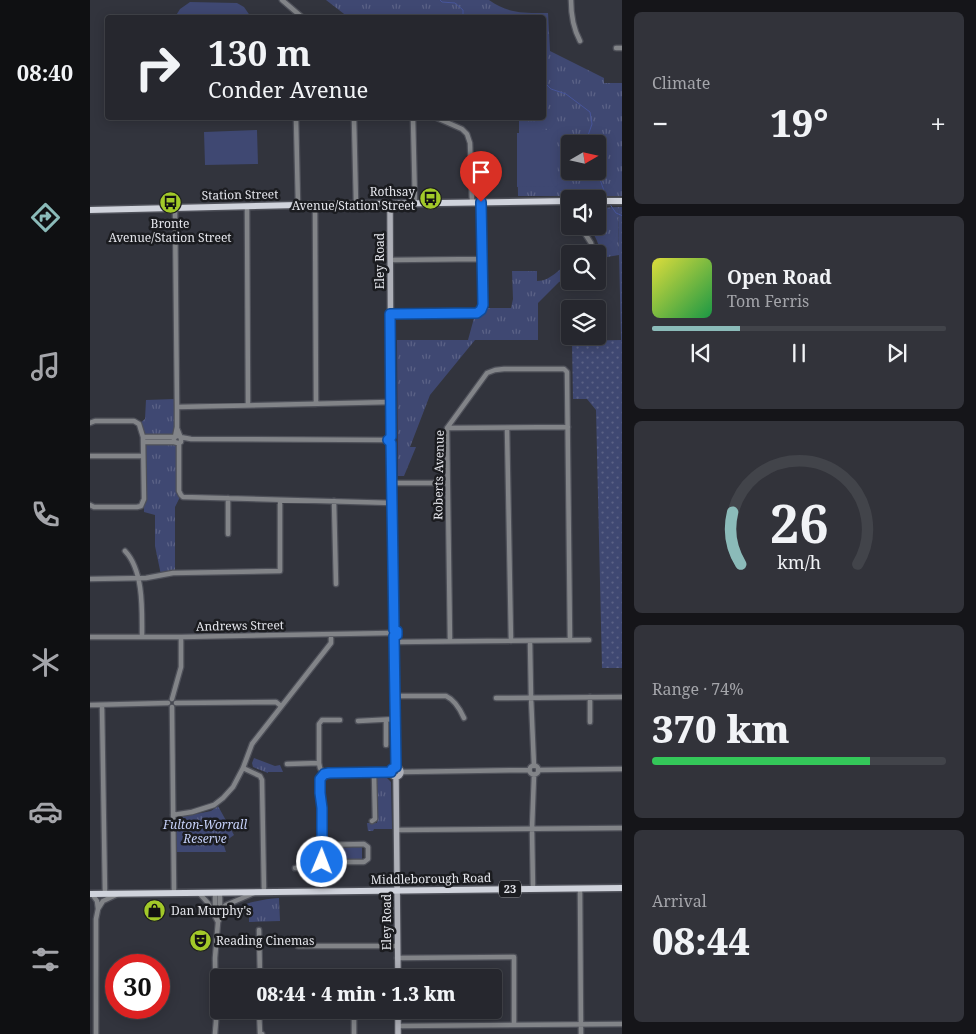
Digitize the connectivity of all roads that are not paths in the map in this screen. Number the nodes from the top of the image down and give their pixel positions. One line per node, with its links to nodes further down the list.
1 (282, 0): 3 (street)
2 (571, 0): 6 (street)
3 (294, 10): 4 (street); 5 (street)
4 (294, 15)
5 (300, 15)
6 (580, 42)
7 (616, 48): 8 (street)
8 (622, 48)
9 (296, 120): 21 (street)
10 (354, 120): 18 (street)
11 (413, 120): 20 (street)
12 (442, 120): 15 (street)
13 (606, 201): 14 (main road)
14 (620, 201)
15 (472, 202): 16 (main road, Station Street); 20 (main road, Station Street)
16 (481, 202): 17 (main road, Station Street); 26 (street)
17 (561, 202)
18 (356, 204): 19 (main road, Station Street); 22 (main road, Station Street)
19 (390, 204): 20 (main road, Station Street); 27 (main road, Eley Road)
20 (415, 204)
21 (298, 205): 22 (main road, Station Street); 23 (main road, Station Street)
22 (315, 205): 30 (street)
23 (247, 206): 24 (main road, Station Street); 31 (street)
24 (175, 208): 25 (main road, Station Street); 32 (street)
25 (90, 210)
26 (482, 259): 27 (street); 28 (street)
27 (390, 260): 28 (main road, Eley Road)
28 (390, 314): 29 (main road, Eley Road)
29 (391, 402): 30 (street); 39 (main road, Eley Road)
30 (316, 404): 31 (street)
31 (248, 405): 32 (street)
32 (177, 407): 38 (street)
33 (90, 423): 37 (street)
34 (447, 428): 35 (street); 36 (street, Roberts Avenue); 43 (street, Roberts Avenue)
35 (507, 428): 36 (street); 62 (street)
36 (568, 428): 59 (street)
37 (143, 440): 38 (street); 41 (street)
38 (177, 440): 39 (street); 44 (street)
39 (390, 440): 42 (main road, Eley Road)
40 (90, 456): 41 (street)
41 (143, 456): 48 (street)
42 (392, 483): 43 (street); 47 (main road, Eley Road)
43 (448, 483): 61 (street, Roberts Avenue)
44 (228, 498): 45 (street); 49 (street)
45 (280, 500): 46 (street); 51 (street)
46 (334, 501): 47 (street); 53 (street)
47 (392, 503): 55 (main road, Eley Road)
48 (90, 505)
49 (228, 534)
50 (124, 551): 51 (street)
51 (138, 578): 52 (street); 57 (street)
52 (90, 579)
53 (336, 584)
54 (331, 634): 55 (street, Andrews Street); 58 (street, Andrews Street); 72 (street)
55 (393, 635): 61 (street, Andrews Street); 64 (main road, Eley Road)
56 (90, 637): 57 (street, Andrews Street)
57 (142, 637): 58 (street, Andrews Street)
58 (181, 637): 69 (street)
59 (570, 640): 60 (street, Andrews Street); 63 (street, Andrews Street)
60 (588, 640)
61 (450, 641): 62 (street, Andrews Street)
62 (511, 641): 63 (street, Andrews Street)
63 (530, 641): 65 (street)
64 (395, 696): 73 (street); 74 (main road, Eley Road)
65 (531, 697): 66 (street); 68 (street); 82 (street)
66 (590, 697): 67 (street); 78 (street)
67 (622, 697)
68 (496, 698)
69 (172, 703): 71 (street); 72 (street); 94 (street)
70 (90, 705): 71 (street)
71 (102, 705): 112 (street)
72 (281, 706): 84 (street)
73 (464, 718)
74 (396, 719): 77 (street); 83 (main road, Eley Road)
75 (340, 720): 80 (street)
76 (358, 720): 77 (street)
77 (386, 720): 79 (street)
78 (590, 722)
79 (386, 745)
80 (319, 763): 81 (street); 91 (street)
81 (287, 764)
82 (534, 766): 86 (street); 87 (street)
83 (396, 767): 89 (main road); 90 (main road)
84 (243, 768): 94 (street); 107 (street)
85 (622, 769): 87 (street)
86 (529, 770): 90 (street); 92 (street)
87 (538, 770): 92 (street)
88 (374, 772): 89 (street); 91 (street); 95 (street)
89 (391, 772): 93 (main road)
90 (401, 772): 93 (main road)
91 (324, 774): 99 (street)
92 (534, 775): 97 (street)
93 (396, 777): 98 (main road, Eley Road)
94 (173, 815): 108 (street)
95 (382, 821)
96 (622, 828): 97 (street)
97 (532, 829): 98 (street); 103 (street)
98 (397, 830): 105 (main road, Eley Road)
99 (322, 845): 100 (street); 100 (street)
100 (322, 862): 101 (street)
101 (295, 868)
102 (622, 888): 104 (main road, Middleborough Road / 23)
103 (533, 889): 104 (main road, Middleborough Road / 23); 105 (main road, Middleborough Road / 23)
104 (580, 889): 127 (street)
105 (397, 891): 107 (main road, Middleborough Road / 23); 120 (main road, Eley Road)
106 (255, 892): 107 (main road, Middleborough Road / 23); 110 (main road, Middleborough Road / 23); 115 (street)
107 (264, 892)
108 (174, 893): 109 (main road, Middleborough Road / 23); 113 (main road, Middleborough Road / 23)
109 (199, 893): 110 (main road, Middleborough Road / 23); 116 (street)
110 (217, 893): 115 (street); 116 (street)
111 (91, 894): 112 (main road, Middleborough Road / 23); 114 (street)
112 (105, 894): 113 (main road, Middleborough Road / 23)
113 (118, 894): 114 (street)
114 (98, 909): 131 (street)
115 (220, 910): 117 (street)
116 (215, 914): 117 (street)
117 (218, 922): 132 (street)
118 (259, 930): 122 (street)
119 (298, 946): 120 (street)
120 (397, 946): 121 (main road, Eley Road)
121 (397, 958): 123 (main road, Eley Road); 129 (street)
122 (260, 969)
123 (398, 969)
124 (259, 1019): 133 (street)
125 (354, 1019): 134 (street)
126 (398, 1019): 130 (main road)
127 (581, 1024): 128 (street); 129 (street); 136 (street)
128 (622, 1024)
129 (514, 1025): 130 (street)
130 (398, 1026): 135 (main road)
131 (96, 1034)
132 (215, 1034)
133 (262, 1034)
134 (354, 1034)
135 (398, 1034)
136 (581, 1034)

